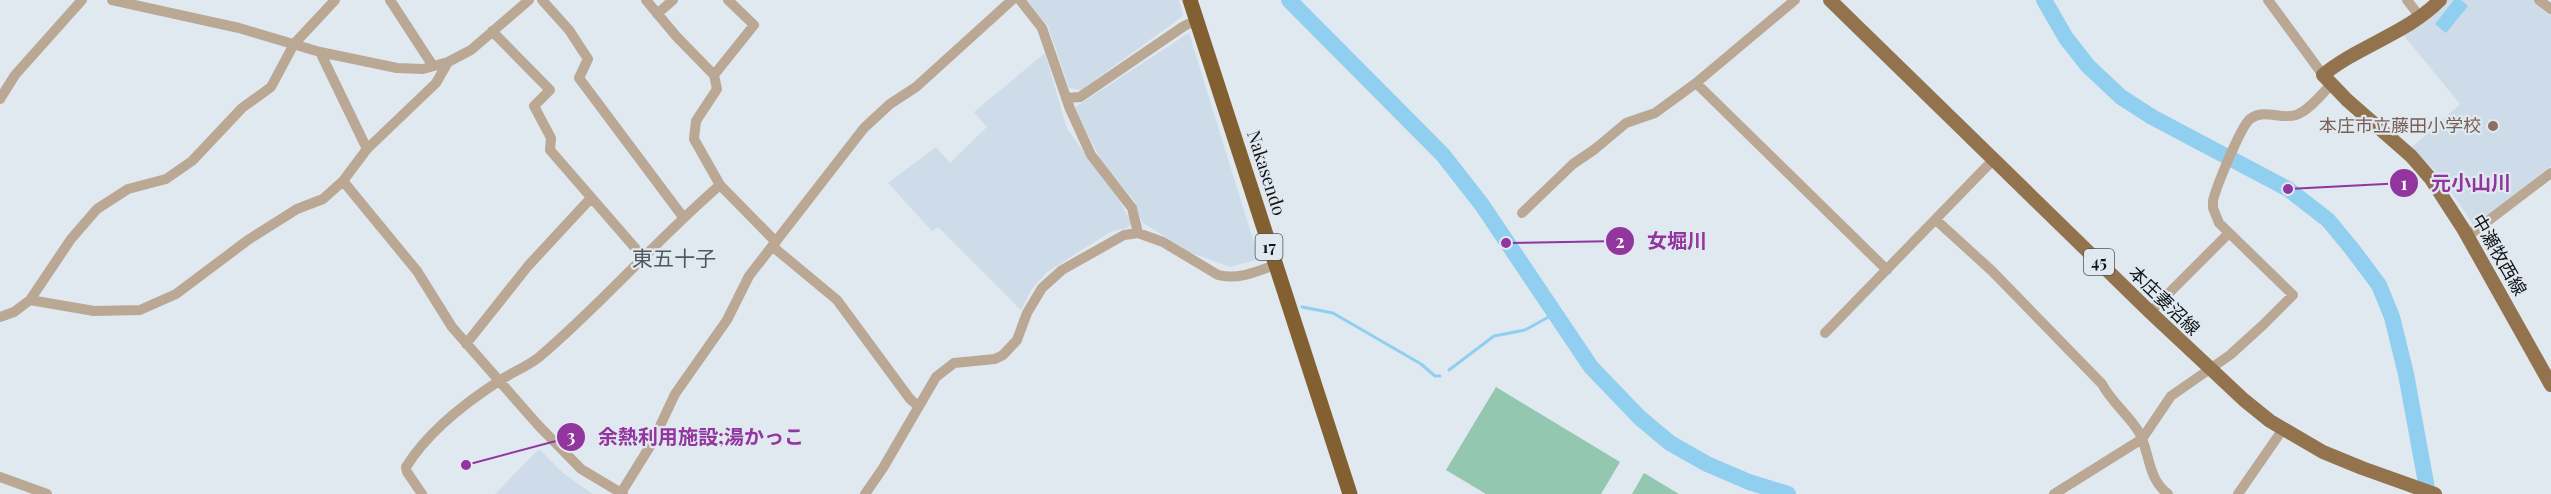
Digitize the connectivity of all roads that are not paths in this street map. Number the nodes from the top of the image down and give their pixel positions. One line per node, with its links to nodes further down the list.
1 (82, 0): 32 (street)
2 (112, 0): 24 (street)
3 (335, 0): 24 (street)
4 (390, 0): 27 (street)
5 (528, 0): 23 (street)
6 (542, 0): 40 (street)
7 (646, 0): 20 (street)
8 (674, 0): 20 (street)
9 (728, 0): 28 (street)
10 (1012, 0): 45 (street)
11 (1020, 0): 31 (street)
12 (1190, 0): 22 (highway, Nakasendo / 17)
13 (1795, 0): 30 (street)
14 (1830, 0): 34 (main road, 本庄妻沼線 / 45)
15 (2268, 0): 29 (street)
16 (2407, 0): 21 (street)
17 (2440, 0): 21 (main road)
18 (2539, 0): 19 (street)
19 (2551, 9)
20 (657, 14): 28 (street)
21 (2420, 17): 29 (main road)
22 (1197, 20): 31 (street); 47 (highway, Nakasendo / 17)
23 (492, 31): 26 (street); 38 (street)
24 (294, 45): 25 (street); 49 (street)
25 (320, 52): 27 (street); 33 (street)
26 (448, 62): 27 (street); 33 (street)
27 (433, 66)
28 (714, 75): 37 (street)
29 (2327, 80): 43 (street); 44 (main road, 中瀬牧西線)
30 (1696, 83): 39 (street); 48 (street)
31 (1067, 98): 42 (street)
32 (0, 99)
33 (367, 149): 36 (street)
34 (1994, 159): 41 (street); 50 (main road, 本庄妻沼線 / 45)
35 (2551, 173): 44 (street)
36 (343, 181): 49 (street); 53 (street)
37 (720, 185): 40 (street); 45 (street)
38 (591, 198): 46 (street); 53 (street)
39 (1522, 213)
40 (683, 217): 46 (street)
41 (1936, 220): 48 (street); 59 (street)
42 (1138, 233): 47 (street); 57 (street)
43 (2228, 234): 50 (street); 54 (street)
44 (2468, 236): 56 (main road, 中瀬牧西線)
45 (774, 244): 57 (street); 63 (street)
46 (643, 257): 55 (street)
47 (1275, 265): 65 (highway, Nakasendo / 17)
48 (1887, 270): 52 (street)
49 (30, 300): 51 (street)
50 (2150, 312): 54 (main road, 本庄妻沼線 / 45)
51 (0, 317)
52 (1825, 333)
53 (466, 344): 55 (street)
54 (2209, 370): 58 (main road, 本庄妻沼線 / 45); 59 (street)
55 (498, 381): 62 (street); 63 (street)
56 (2550, 381)
57 (918, 406): 64 (street)
58 (2283, 429): 68 (street); 69 (main road, 本庄妻沼線 / 45)
59 (2142, 439): 66 (street); 67 (street)
60 (0, 477): 61 (street)
61 (47, 494)
62 (422, 494)
63 (622, 494)
64 (865, 494)
65 (1350, 494)
66 (2054, 494)
67 (2168, 494)
68 (2238, 494)
69 (2435, 494)

